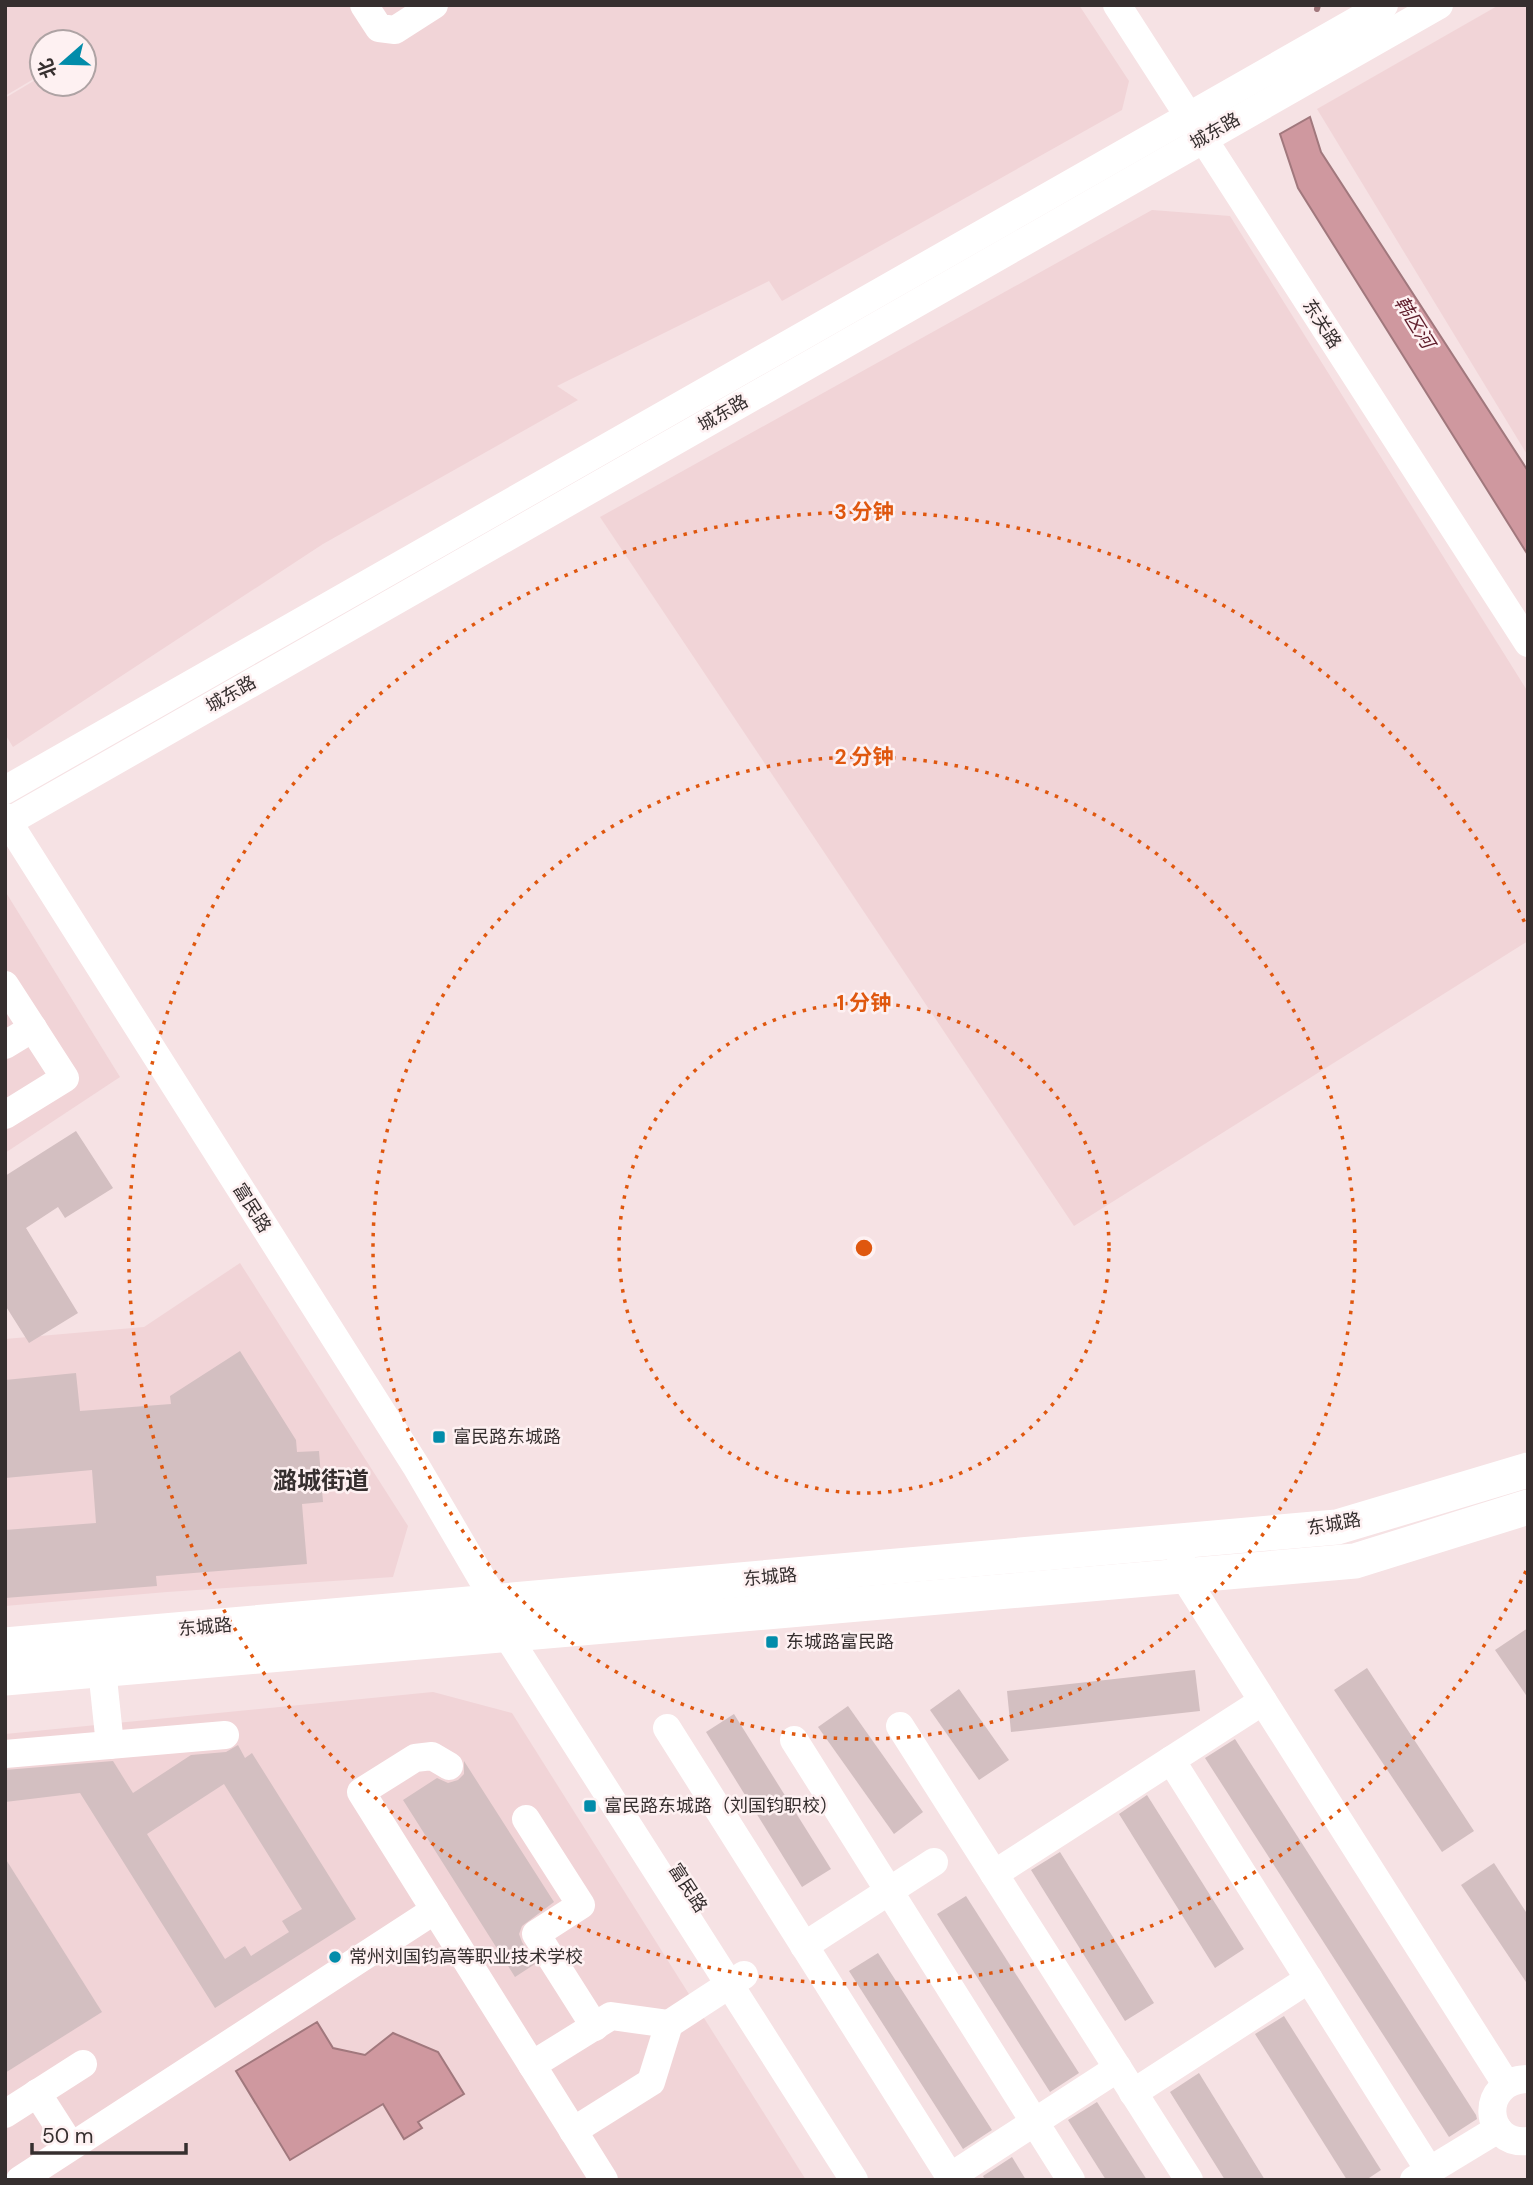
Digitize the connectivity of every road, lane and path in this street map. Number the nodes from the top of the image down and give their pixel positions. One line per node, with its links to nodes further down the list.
1 (364, 5): 2 (street)
2 (434, 5)
3 (1118, 5): 6 (street, 东关路)
4 (1384, 5): 6 (street, 城东路)
5 (1439, 5): 6 (street, 城东路)
6 (1196, 128): 7 (street, 东关路); 8 (street, 城东路); 9 (street, 城东路)
7 (1528, 643)
8 (5, 790)
9 (7, 819): 18 (street, 富民路)
10 (5, 985): 11 (street)
11 (33, 1028): 12 (street); 13 (street)
12 (5, 1045)
13 (5, 1115)
14 (1528, 1470): 16 (main road, 东城路)
15 (1528, 1507): 17 (main road, 东城路)
16 (1180, 1541): 17 (street); 18 (main road, 东城路)
17 (1183, 1576): 19 (main road, 东城路); 23 (street)
18 (495, 1601): 19 (street, 富民路); 20 (main road, 东城路)
19 (516, 1634): 21 (main road, 东城路); 38 (street, 富民路)
20 (5, 1645)
21 (102, 1670): 22 (main road, 东城路); 28 (street)
22 (5, 1678)
23 (1263, 1701): 30 (street); 45 (street)
24 (900, 1726): 34 (street)
25 (667, 1728): 37 (street)
26 (225, 1735): 28 (street)
27 (794, 1740): 35 (street)
28 (110, 1745): 29 (street)
29 (5, 1754)
30 (1171, 1760): 34 (street); 39 (street)
31 (449, 1766): 36 (street)
32 (526, 1819): 41 (street)
33 (934, 1861): 35 (street)
34 (994, 1874): 44 (street)
35 (889, 1891): 37 (street); 49 (street)
36 (435, 1910): 43 (street); 53 (street)
37 (804, 1946): 55 (street)
38 (736, 1979): 40 (street); 58 (street, 富民路); 59 (street, 富民路)
39 (1309, 1979): 47 (street); 54 (street)
40 (669, 2024): 41 (street); 51 (street)
41 (595, 2026): 43 (street)
42 (83, 2064): 46 (street)
43 (532, 2065): 51 (street)
44 (1118, 2068): 47 (street); 49 (street)
45 (1517, 2082): 50 (street)
46 (37, 2093): 48 (street); 53 (street)
47 (1133, 2093): 61 (street)
48 (5, 2114)
49 (1035, 2122): 55 (street); 60 (street)
50 (1498, 2129): 52 (street); 54 (street)
51 (573, 2131): 57 (street)
52 (1528, 2141)
53 (71, 2147): 56 (street)
54 (1421, 2175)
55 (951, 2178)
56 (20, 2180)
57 (604, 2180)
58 (854, 2180)
59 (875, 2180)
60 (1071, 2180)
61 (1188, 2180)

